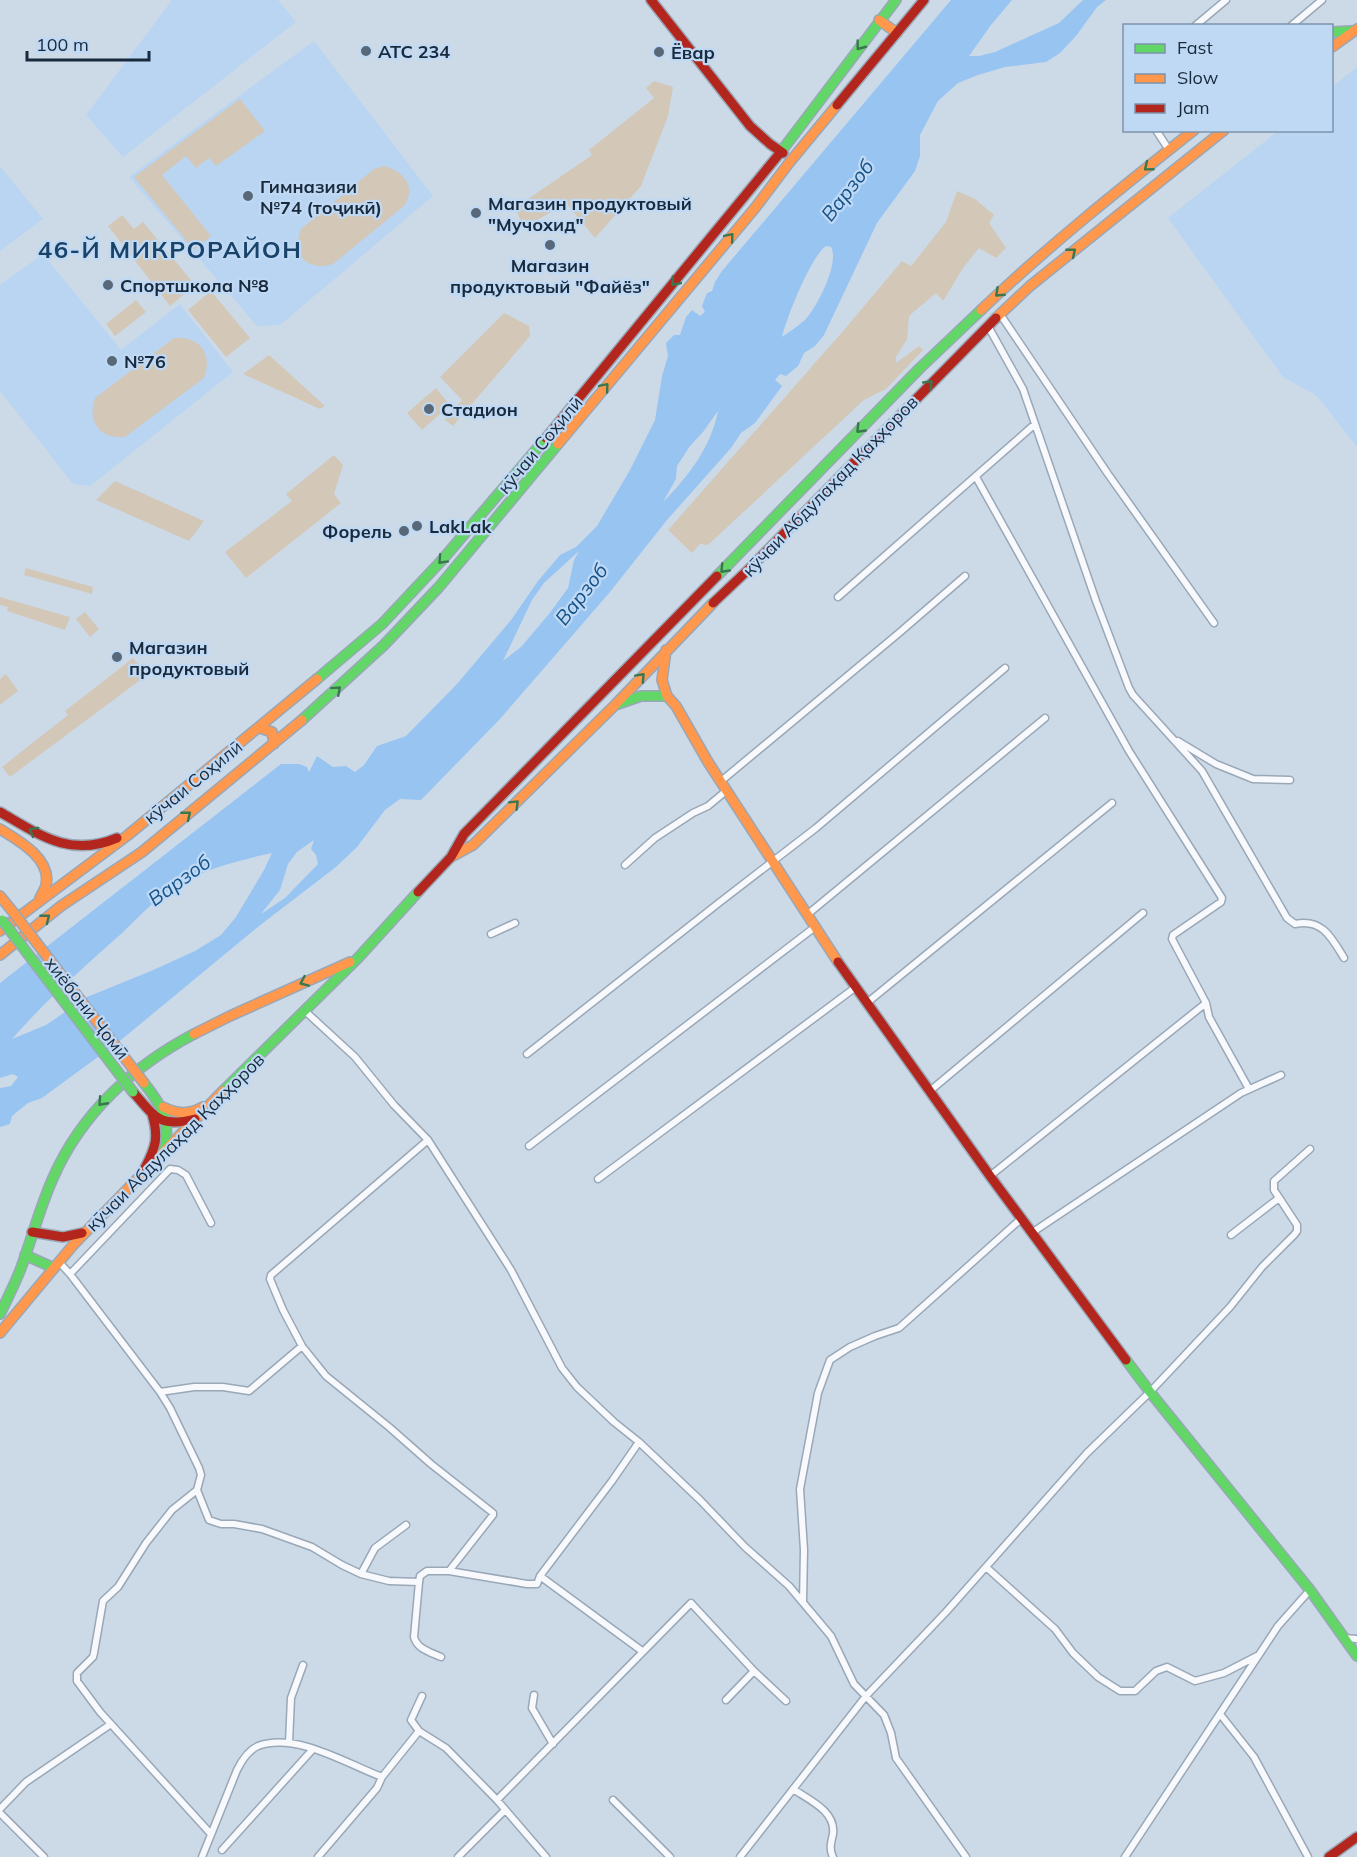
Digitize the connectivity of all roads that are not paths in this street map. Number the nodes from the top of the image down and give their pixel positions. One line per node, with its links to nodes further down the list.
1 (651, 0): 17 (main road)
2 (896, 0): 6 (main road, кӯчаи Соҳилӣ)
3 (924, 0): 11 (main road)
4 (1226, 0): 7 (street)
5 (1322, 0): 8 (street)
6 (879, 20): 11 (main road); 17 (main road, кӯчаи Соҳилӣ, one-way to 17)
7 (1197, 24)
8 (1293, 24)
9 (1354, 30): 10 (main road); 12 (main road)
10 (1333, 32)
11 (897, 33): 18 (main road)
12 (1333, 46)
13 (1157, 132): 16 (street)
14 (1192, 132): 16 (main road, кӯчаи Абдулаҳад Қаҳҳоров)
15 (1221, 132): 19 (main road, кӯчаи Абдулаҳад Қаҳҳоров, one-way to 15)
16 (1169, 150): 41 (main road, кӯчаи Абдулаҳад Қаҳҳоров, one-way to 41)
17 (780, 151): 18 (main road); 31 (main road, кӯчаи Соҳилӣ, one-way to 31)
18 (793, 159): 33 (main road, one-way to 18)
19 (1000, 314): 20 (main road, кӯчаи Абдулаҳад Қаҳҳоров); 25 (street)
20 (988, 326): 21 (street); 26 (main road, кӯчаи Абдулаҳад Қаҳҳоров, one-way to 20)
21 (1035, 424): 22 (street); 32 (street)
22 (976, 477): 24 (street); 58 (street)
23 (965, 576): 35 (street)
24 (838, 597)
25 (1214, 623)
26 (666, 650): 28 (main road); 29 (main road, кӯчаи Абдулаҳад Қаҳҳоров, one-way to 26)
27 (1005, 668): 42 (street)
28 (667, 696): 29 (main road); 35 (main road)
29 (615, 705): 41 (main road, кӯчаи Абдулаҳад Қаҳҳоров, one-way to 29)
30 (1045, 718): 47 (street)
31 (260, 728): 33 (main road); 40 (main road, кӯчаи Соҳилӣ)
32 (1172, 738): 34 (street); 55 (street)
33 (274, 744): 53 (main road, one-way to 33)
34 (1290, 780)
35 (720, 782): 36 (main road)
36 (726, 791): 42 (main road); 43 (street)
37 (1112, 803): 57 (street)
38 (0, 812): 40 (main road, one-way to 38)
39 (0, 829): 45 (main road)
40 (128, 835): 45 (main road, кӯчаи Соҳилӣ)
41 (451, 857): 54 (main road, кӯчаи Абдулаҳад Қаҳҳоров)
42 (773, 861): 47 (main road); 60 (street)
43 (625, 865)
44 (0, 896): 65 (main road, хиёбони Ҷомӣ, bridge)
45 (39, 901): 51 (main road, кӯчаи Соҳилӣ)
46 (1143, 913): 63 (street)
47 (808, 914): 50 (main road)
48 (1, 919): 66 (main road, хиёбони Ҷомӣ, bridge)
49 (515, 923): 52 (street)
50 (815, 927): 56 (main road); 70 (street)
51 (0, 931)
52 (491, 934)
53 (0, 955)
54 (358, 958): 59 (main road, кӯчаи Абдулаҳад Қаҳҳоров); 79 (main road, кӯчаи Абдулаҳад Қаҳҳоров, one-way to 79)
55 (1344, 958)
56 (856, 987): 57 (main road); 75 (street)
57 (868, 1002): 63 (main road)
58 (1206, 1003): 62 (street); 73 (street)
59 (305, 1011): 64 (main road, кӯчаи Абдулаҳад Қаҳҳоров); 69 (street)
60 (527, 1054)
61 (1281, 1075): 62 (street)
62 (1249, 1089): 81 (street)
63 (931, 1090): 73 (main road)
64 (217, 1097): 65 (main road); 67 (main road, кӯчаи Абдулаҳад Қаҳҳоров)
65 (163, 1107): 68 (main road, хиёбони Ҷомӣ)
66 (152, 1114): 68 (main road, хиёбони Ҷомӣ); 74 (main road)
67 (195, 1119): 68 (main road); 72 (main road, кӯчаи Абдулаҳад Қаҳҳоров)
68 (168, 1124): 72 (main road, хиёбони Ҷомӣ)
69 (428, 1140): 88 (street); 91 (street)
70 (529, 1146)
71 (1310, 1149): 76 (street)
72 (163, 1154): 74 (main road, кӯчаи Абдулаҳад Қаҳҳоров)
73 (990, 1176): 77 (main road)
74 (138, 1179): 80 (main road, кӯчаи Абдулаҳад Қаҳҳоров)
75 (598, 1179)
76 (1279, 1198): 82 (street); 90 (street)
77 (1022, 1218): 81 (main road); 100 (street)
78 (211, 1223): 85 (street)
79 (32, 1232): 80 (main road); 83 (main road, кӯчаи Абдулаҳад Қаҳҳоров)
80 (87, 1232): 84 (main road, кӯчаи Абдулаҳад Қаҳҳоров)
81 (1033, 1232): 90 (main road)
82 (1231, 1235)
83 (25, 1255): 84 (main road); 86 (main road, кӯчаи Абдулаҳад Қаҳҳоров)
84 (56, 1265): 85 (street); 87 (main road, кӯчаи Абдулаҳад Қаҳҳоров)
85 (70, 1274): 89 (street)
86 (0, 1314)
87 (0, 1333)
88 (302, 1346): 89 (street); 95 (street)
89 (160, 1392): 92 (street)
90 (1149, 1392): 94 (street); 99 (main road)
91 (639, 1442): 97 (street); 100 (street)
92 (197, 1490): 96 (street); 115 (street)
93 (406, 1525): 96 (street)
94 (986, 1567): 104 (street); 111 (street)
95 (449, 1571): 97 (street); 98 (street)
96 (362, 1574): 98 (street)
97 (540, 1576): 103 (street)
98 (418, 1582): 106 (street)
99 (1310, 1590): 101 (main road); 104 (street)
100 (803, 1602): 111 (street)
101 (1344, 1638): 102 (street); 105 (main road)
102 (1357, 1639)
103 (642, 1651): 108 (street); 118 (street)
104 (1259, 1655): 114 (street)
105 (1357, 1656)
106 (441, 1658)
107 (303, 1665): 117 (street)
108 (754, 1671): 112 (street); 113 (street)
109 (534, 1695): 118 (street)
110 (422, 1696): 116 (street)
111 (866, 1696): 121 (street); 138 (street)
112 (726, 1700)
113 (786, 1701)
114 (1220, 1714): 139 (street); 140 (street)
115 (111, 1724): 124 (street); 127 (street)
116 (419, 1731): 120 (street); 122 (street)
117 (289, 1743): 119 (street); 127 (street)
118 (553, 1744): 122 (street)
119 (313, 1749): 120 (street); 129 (street)
120 (382, 1777): 132 (street)
121 (793, 1789): 136 (street); 137 (street)
122 (497, 1800): 125 (street)
123 (612, 1800): 135 (street)
124 (0, 1809)
125 (504, 1810): 133 (street); 134 (street)
126 (0, 1813): 130 (street)
127 (210, 1833): 131 (street)
128 (1357, 1837): 141 (main road)
129 (222, 1850)
130 (44, 1857)
131 (202, 1857)
132 (318, 1857)
133 (458, 1857)
134 (546, 1857)
135 (670, 1857)
136 (740, 1857)
137 (832, 1857)
138 (966, 1857)
139 (1125, 1857)
140 (1308, 1857)
141 (1329, 1857)

